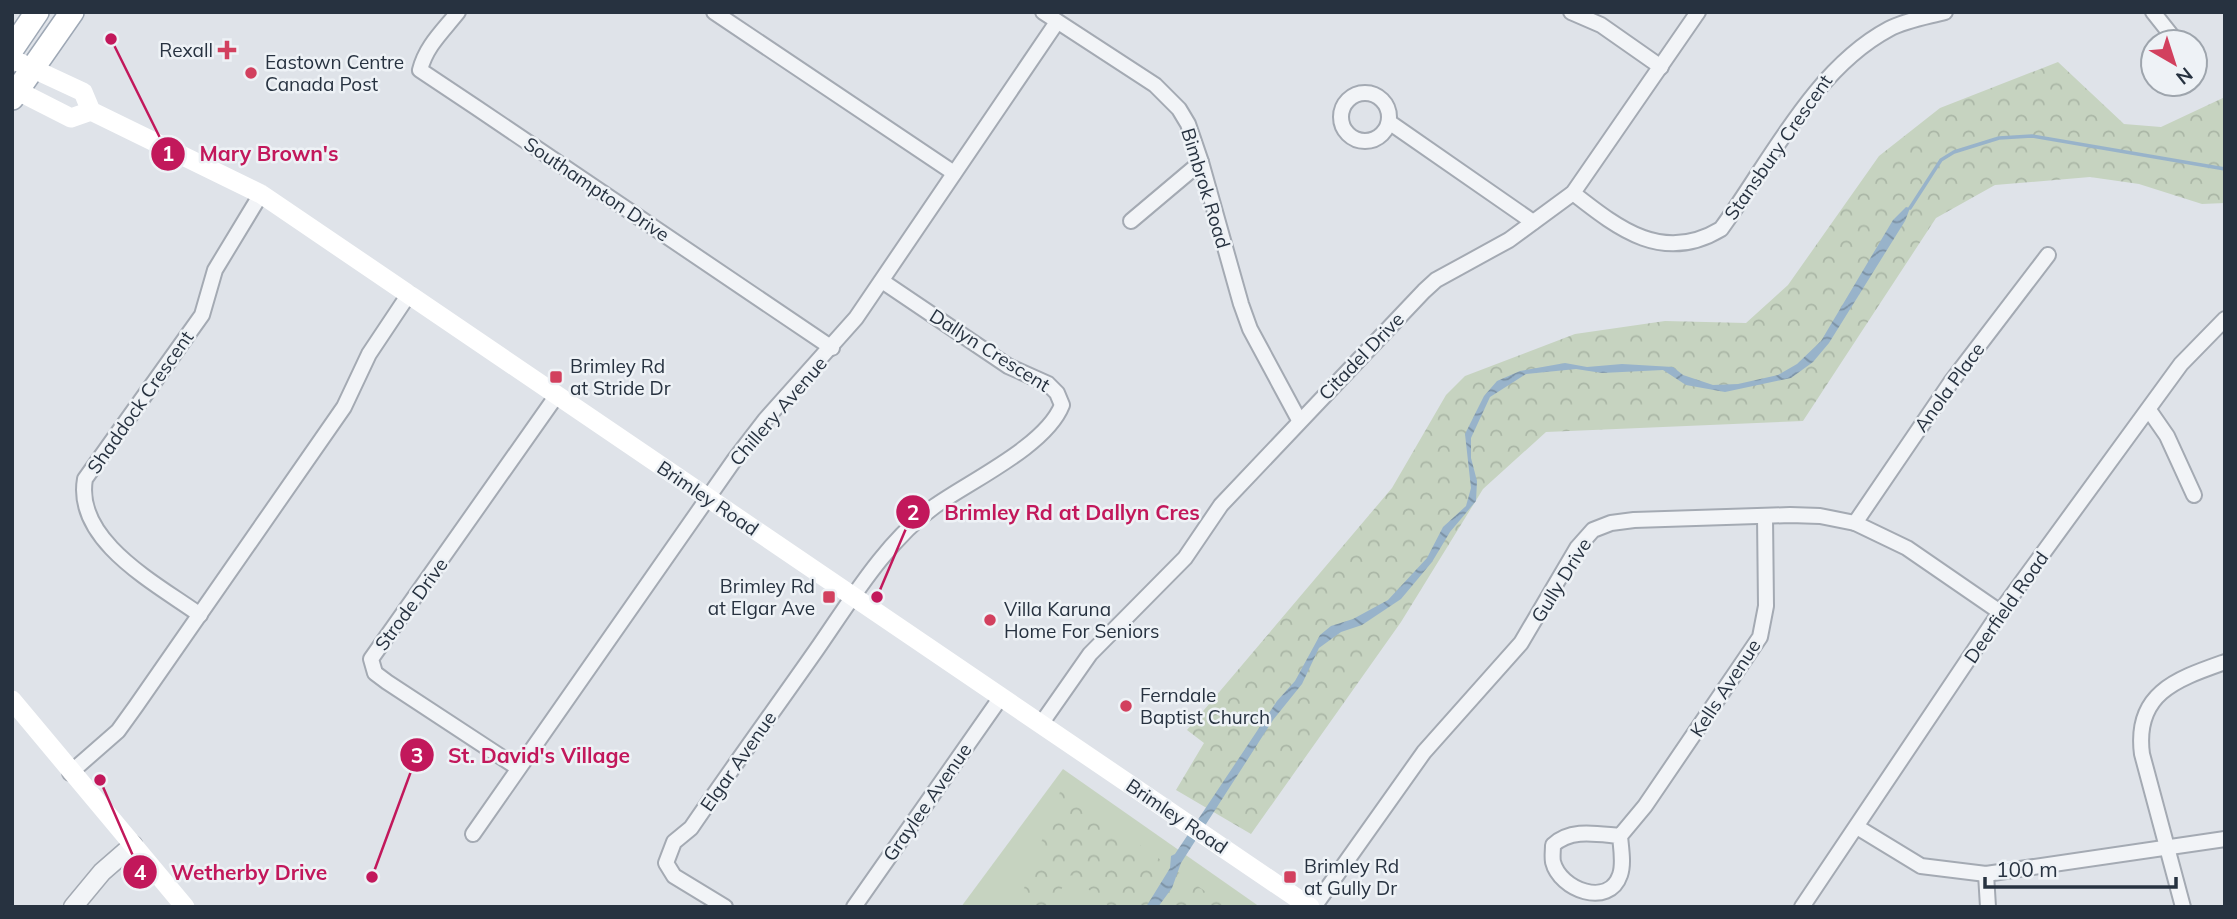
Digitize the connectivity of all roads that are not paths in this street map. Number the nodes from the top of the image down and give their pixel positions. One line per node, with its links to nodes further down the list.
1 (37, 12): 12 (main road)
2 (72, 12): 13 (main road)
3 (458, 12): 28 (street, Southampton Drive)
4 (714, 12): 19 (street)
5 (1043, 12): 10 (street, Bimbrok Road)
6 (1571, 12): 14 (street)
7 (1698, 12): 14 (street, Citadel Drive)
8 (1945, 12): 20 (street, Stansbury Crescent)
9 (2153, 12): 11 (street)
10 (1057, 22): 18 (street, Bimbrok Road); 19 (street, Chillery Avenue)
11 (2166, 28)
12 (12, 49)
13 (22, 64): 15 (main road); 16 (main road, Brimley Road)
14 (1661, 67): 20 (street, Citadel Drive)
15 (14, 92): 16 (main road, Brimley Road)
16 (91, 111): 21 (main road, Brimley Road)
17 (1389, 121): 23 (street)
18 (1201, 162): 22 (street); 31 (street, Bimbrok Road)
19 (954, 173): 25 (street, Chillery Avenue)
20 (1573, 193): 23 (street, Citadel Drive)
21 (261, 194): 26 (main road, Brimley Road); 38 (street, Shaddock Crescent)
22 (1131, 221)
23 (1533, 222): 31 (street, Citadel Drive)
24 (2048, 255): 35 (street, Anola Place)
25 (882, 281): 28 (street, Chillery Avenue); 36 (street, Dallyn Crescent)
26 (409, 294): 29 (main road, Brimley Road); 38 (street)
27 (2225, 319): 30 (street, Deerfield Road)
28 (832, 348): 33 (street, Chillery Avenue)
29 (557, 396): 33 (main road, Brimley Road); 43 (street, Strode Drive)
30 (2148, 411): 32 (street); 37 (street, Deerfield Road)
31 (1299, 420): 42 (street, Citadel Drive)
32 (2194, 495)
33 (708, 498): 36 (main road, Brimley Road); 43 (street, Chillery Avenue)
34 (1765, 517): 35 (street, Gully Drive); 47 (street, Kells Avenue); 56 (street, Gully Drive)
35 (1855, 523): 37 (street, Gully Drive)
36 (854, 597): 40 (main road, Brimley Road); 54 (street, Elgar Avenue)
37 (2000, 612): 45 (street, Deerfield Road)
38 (200, 615): 44 (street)
39 (2225, 662): 50 (street)
40 (1001, 697): 42 (main road, Brimley Road); 55 (street, Graylee Avenue)
41 (12, 700): 44 (main road)
42 (1041, 724): 56 (main road, Brimley Road)
43 (518, 768): 46 (street, Chillery Avenue)
44 (70, 773): 49 (main road)
45 (1857, 827): 51 (street); 57 (street, Deerfield Road)
46 (473, 834)
47 (1620, 836): 47 (street)
48 (2225, 839): 50 (street)
49 (133, 845): 52 (street); 53 (main road)
50 (2169, 848): 51 (street); 59 (street)
51 (1986, 874): 58 (street)
52 (73, 907)
53 (185, 907)
54 (724, 907)
55 (854, 907)
56 (1312, 907)
57 (1802, 907)
58 (1988, 907)
59 (2183, 907)

